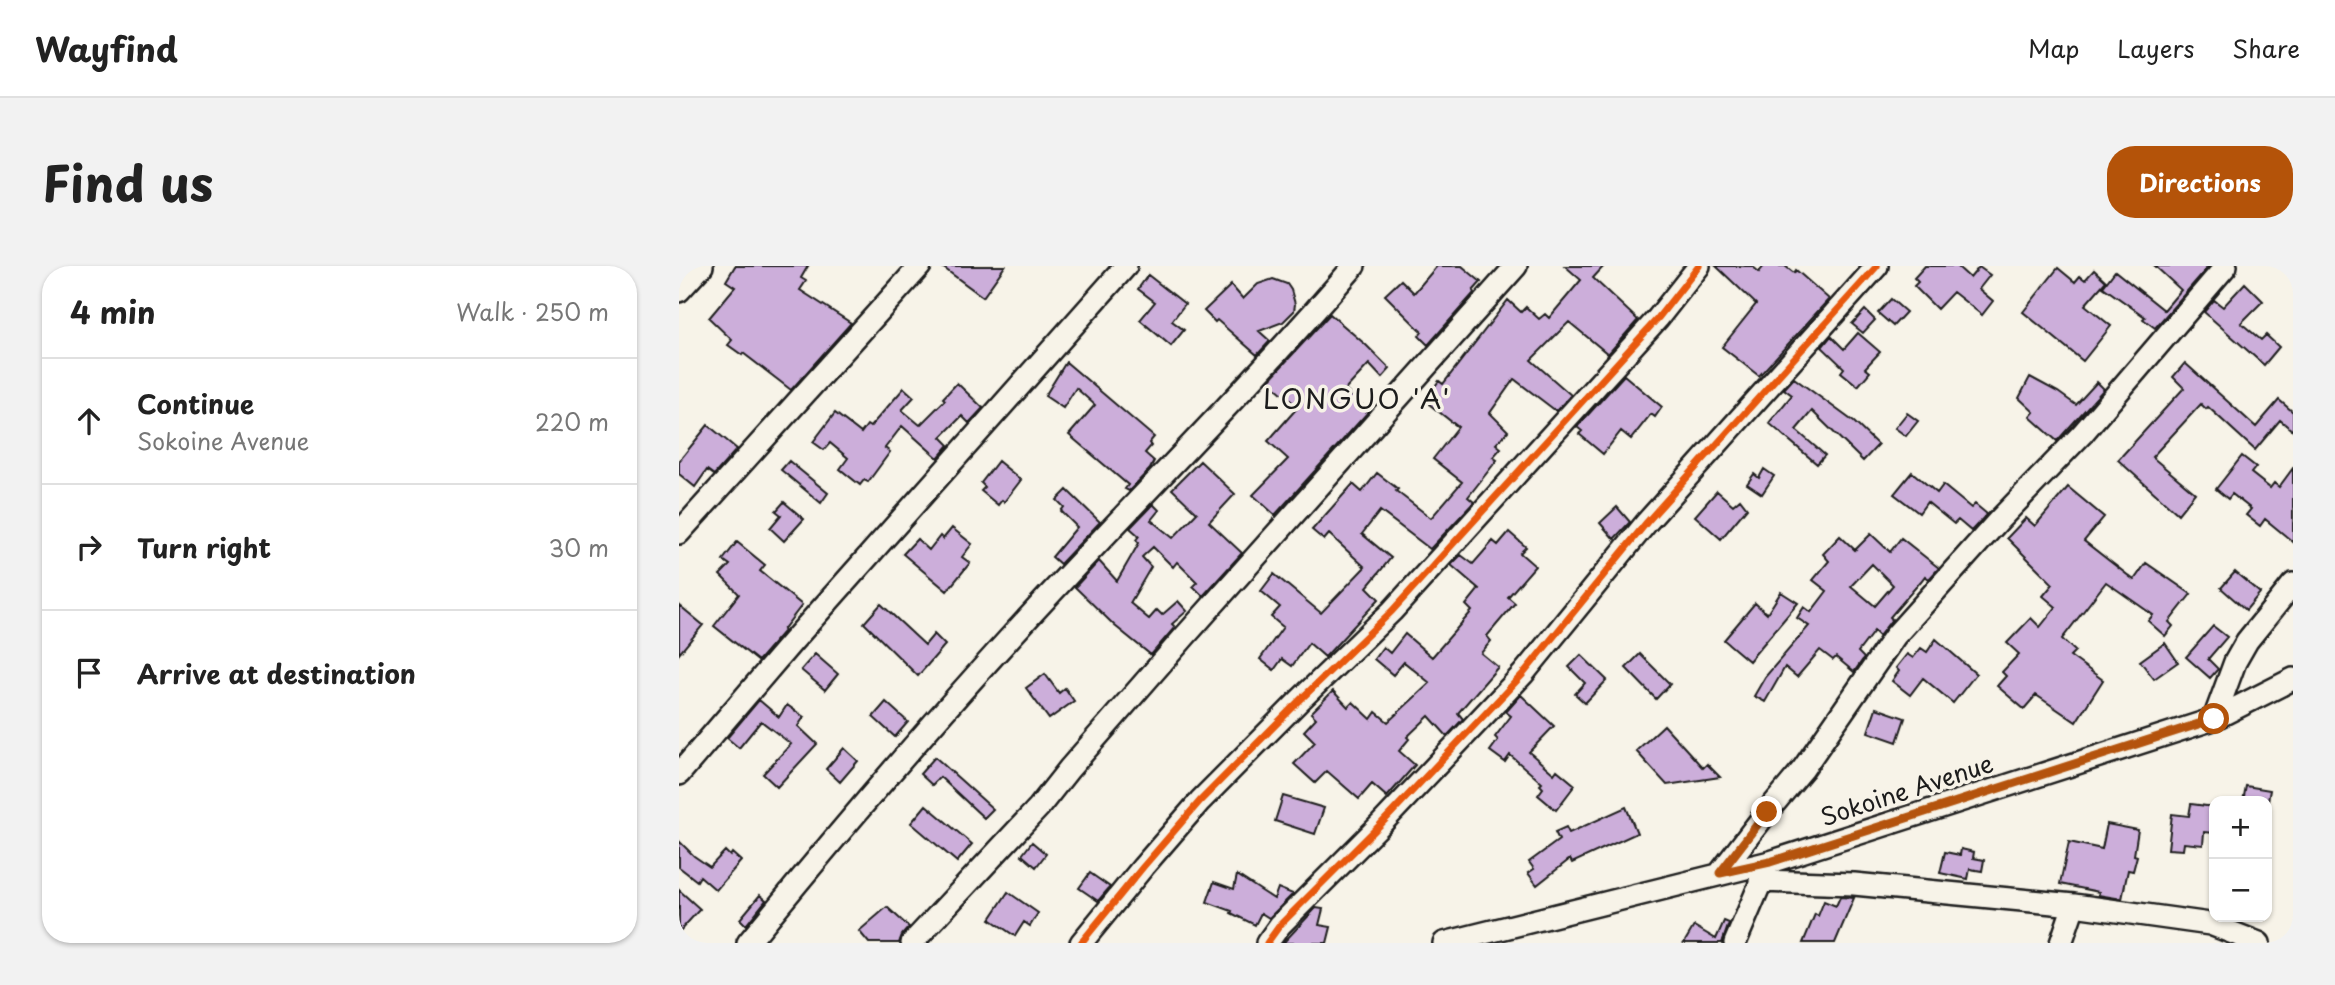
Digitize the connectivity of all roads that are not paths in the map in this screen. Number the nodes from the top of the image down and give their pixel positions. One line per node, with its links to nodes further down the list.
1 (702, 266): 9 (street)
2 (920, 266): 10 (street)
3 (1126, 266): 14 (street)
4 (1354, 266): 18 (street)
5 (1516, 266): 19 (street)
6 (1699, 266): 20 (street)
7 (1877, 266): 21 (street)
8 (2226, 266): 16 (street)
9 (679, 291)
10 (679, 533)
11 (2293, 584): 13 (street)
12 (2293, 679): 13 (street, Sokoine Avenue)
13 (2214, 719): 15 (street, Sokoine Avenue)
14 (679, 774)
15 (1765, 871): 16 (street, Sokoine Avenue); 17 (street); 23 (street)
16 (1720, 873): 22 (street, Sokoine Avenue)
17 (2074, 905): 24 (street); 25 (street)
18 (748, 943)
19 (912, 943)
20 (1081, 943)
21 (1267, 943)
22 (1444, 943)
23 (1735, 943)
24 (2061, 943)
25 (2259, 943)

